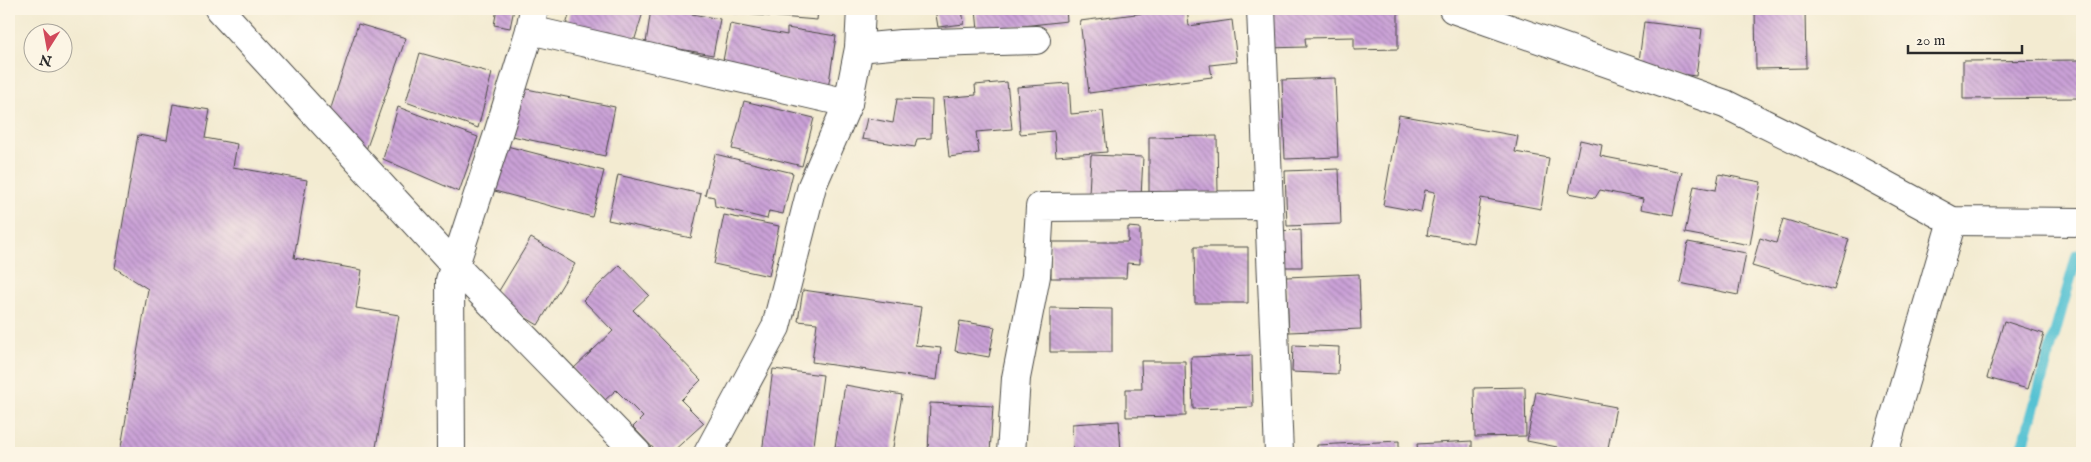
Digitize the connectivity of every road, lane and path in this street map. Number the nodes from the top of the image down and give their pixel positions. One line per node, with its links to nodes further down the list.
1 (219, 9): 12 (street)
2 (860, 9): 7 (street)
3 (1261, 9): 9 (street)
4 (1453, 9): 10 (street)
5 (532, 20): 8 (street); 12 (street)
6 (1036, 40): 7 (street)
7 (859, 48): 8 (street)
8 (848, 103): 15 (street)
9 (1268, 204): 16 (street); 17 (street)
10 (1952, 221): 11 (street); 18 (street)
11 (2082, 222)
12 (454, 265): 13 (street); 14 (street)
13 (451, 453)
14 (637, 453)
15 (708, 453)
16 (1011, 453)
17 (1279, 453)
18 (1884, 453)

